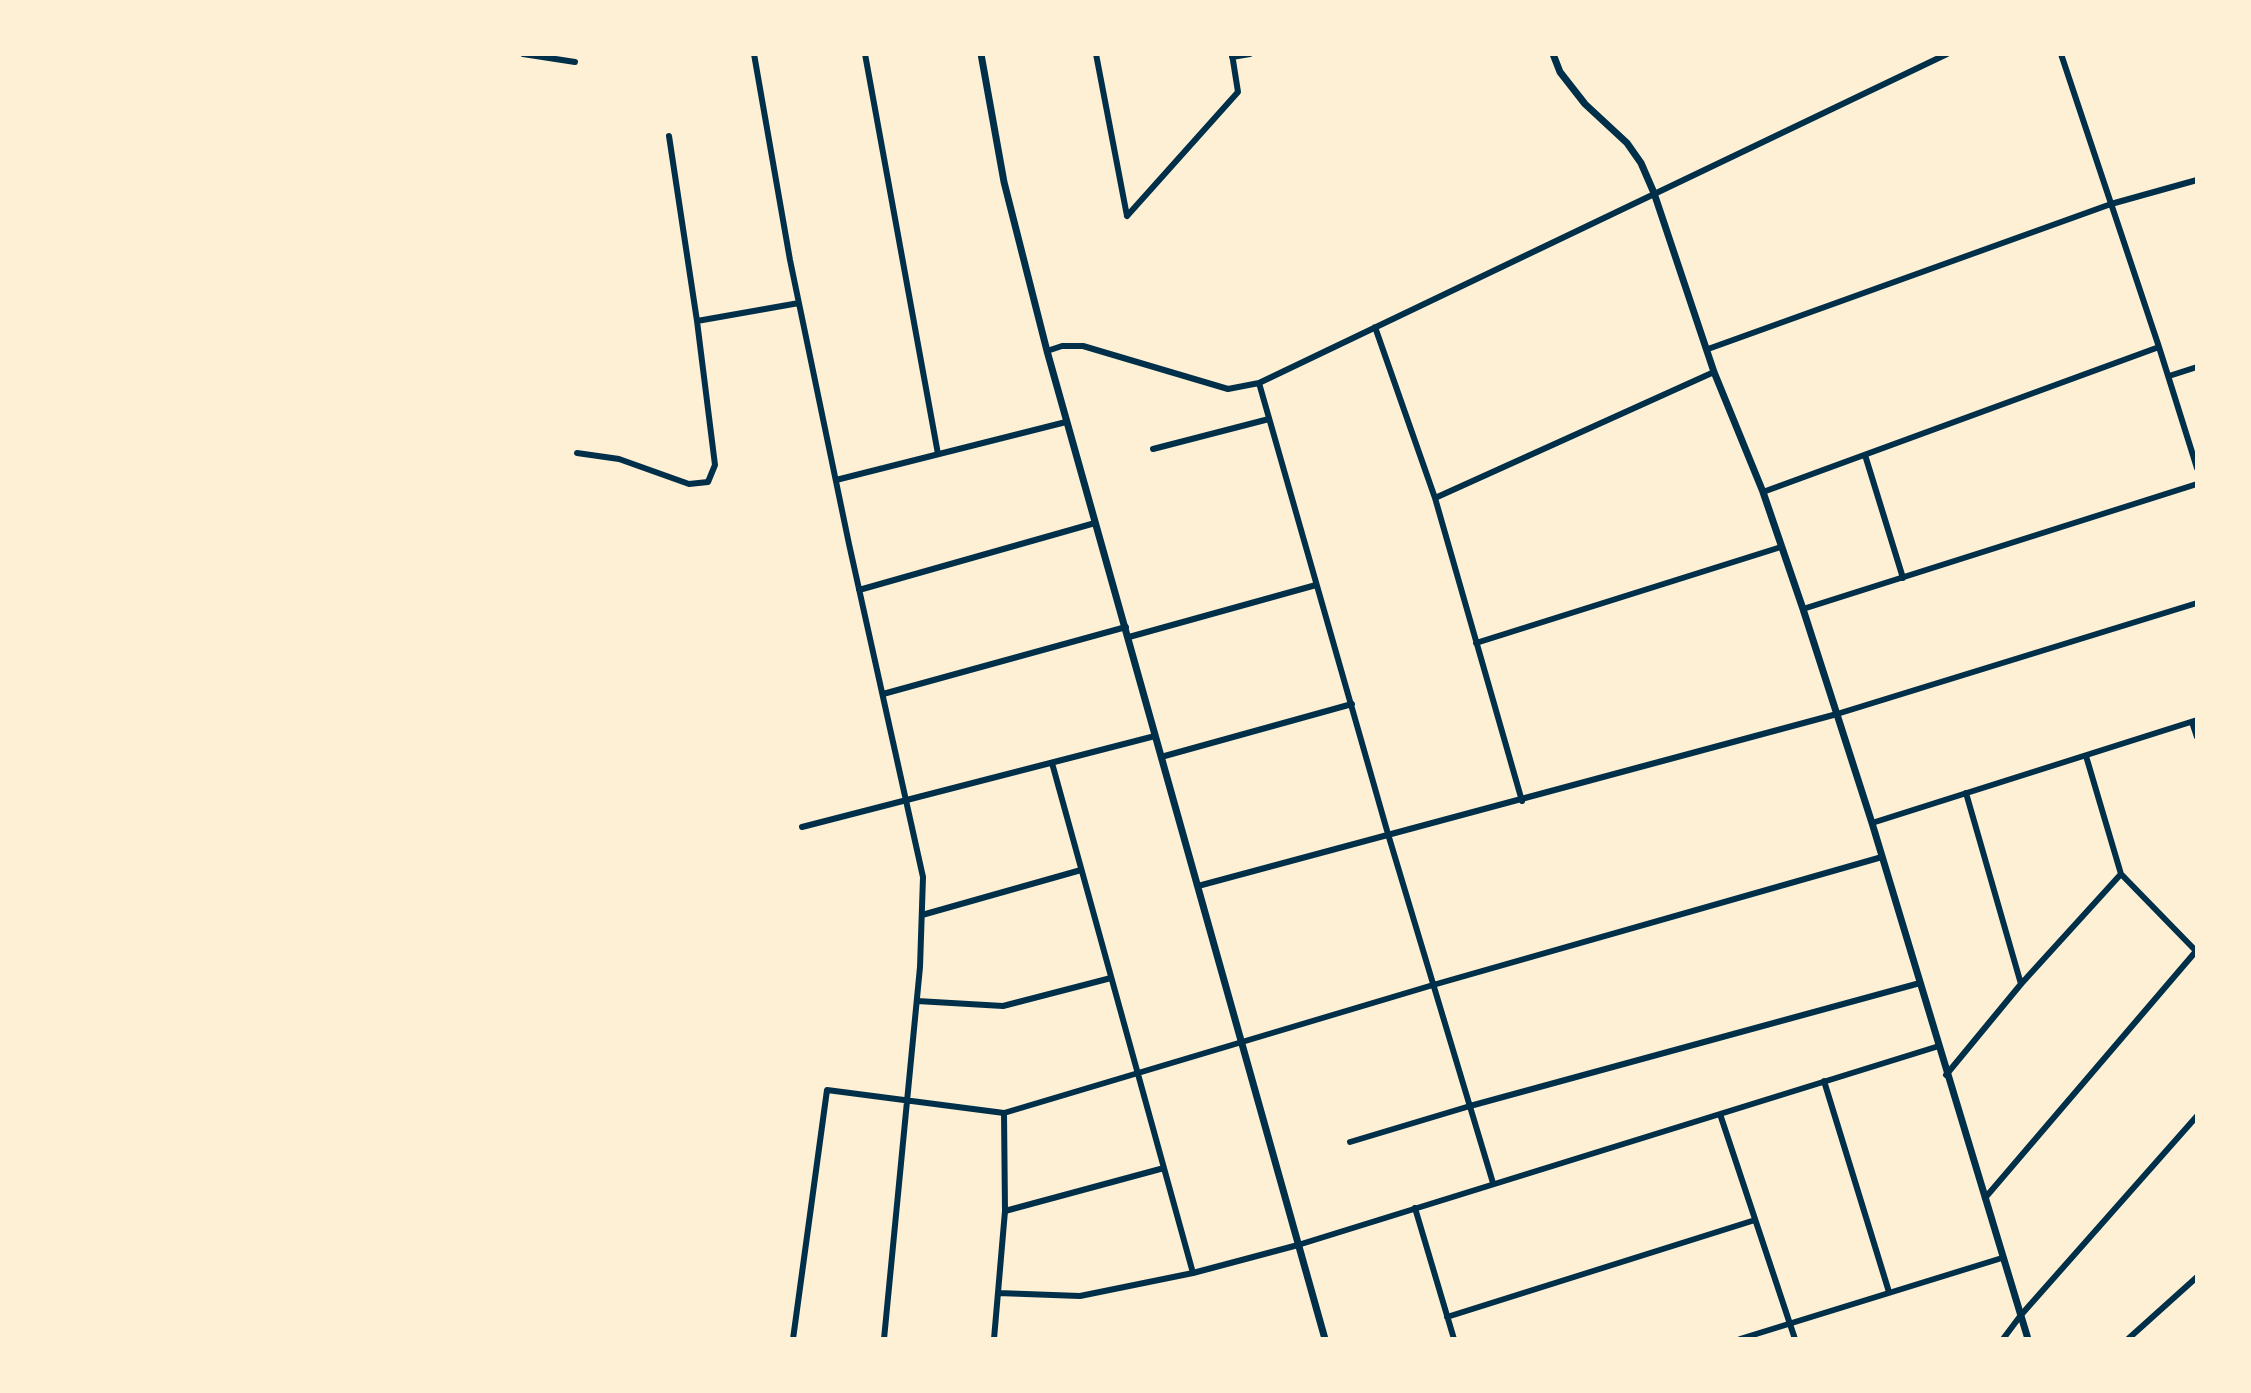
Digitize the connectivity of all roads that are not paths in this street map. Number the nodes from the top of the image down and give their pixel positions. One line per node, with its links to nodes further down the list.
1 (523, 54): 11 (street)
2 (754, 54): 16 (street)
3 (865, 54): 30 (street)
4 (981, 54): 21 (street)
5 (1096, 54): 10 (street)
6 (1250, 54): 10 (street)
7 (1553, 54): 14 (street)
8 (1947, 54): 14 (street)
9 (2061, 54): 15 (street)
10 (1232, 56)
11 (575, 62)
12 (669, 136): 17 (street)
13 (2197, 180): 15 (street)
14 (1654, 193): 18 (street); 20 (street)
15 (2111, 204): 19 (street); 20 (street)
16 (799, 303): 17 (street); 33 (street)
17 (697, 321): 29 (street)
18 (1375, 327): 25 (street); 36 (street)
19 (2159, 347): 24 (street); 31 (street)
20 (1708, 349): 23 (street)
21 (1047, 351): 25 (street); 27 (street)
22 (2197, 367): 24 (street)
23 (1714, 372): 35 (street); 36 (street)
24 (2169, 376): 32 (street)
25 (1259, 383): 26 (street)
26 (1269, 419): 28 (street); 40 (street)
27 (1066, 422): 30 (street); 37 (street)
28 (1153, 449)
29 (577, 453)
30 (938, 454): 33 (street)
31 (1865, 455): 35 (street); 39 (street)
32 (2197, 468)
33 (836, 480): 41 (street)
34 (2197, 484): 39 (street)
35 (1763, 492): 38 (street)
36 (1435, 498): 46 (street)
37 (1095, 523): 41 (street); 44 (street)
38 (1781, 547): 43 (street); 46 (street)
39 (1903, 578): 43 (street)
40 (1316, 585): 45 (street); 48 (street)
41 (859, 590): 47 (street)
42 (2197, 603): 49 (street)
43 (1803, 609): 49 (street)
44 (1126, 627): 45 (street); 47 (street)
45 (1129, 637): 51 (street)
46 (1476, 643): 57 (street)
47 (883, 694): 58 (street)
48 (1352, 704): 54 (street); 61 (street)
49 (1837, 714): 57 (street); 59 (street)
50 (2194, 721): 52 (street); 53 (street)
51 (1155, 736): 54 (street); 55 (street)
52 (2197, 737)
53 (2086, 756): 56 (street); 64 (street)
54 (1161, 757): 65 (street)
55 (1052, 763): 58 (street); 63 (street)
56 (1966, 793): 59 (street); 70 (street)
57 (1522, 801): 61 (street)
58 (907, 802): 60 (street); 66 (street)
59 (1872, 823): 62 (street)
60 (802, 827)
61 (1388, 834): 65 (street); 71 (street)
62 (1882, 857): 69 (street); 71 (street)
63 (1081, 870): 66 (street); 68 (street)
64 (2121, 874): 67 (street); 70 (street)
65 (1198, 886): 73 (street)
66 (922, 915): 72 (street)
67 (2196, 950): 86 (street)
68 (1111, 978): 72 (street); 75 (street)
69 (1920, 983): 74 (street); 79 (street)
70 (2021, 984): 76 (street)
71 (1433, 985): 73 (street); 79 (street)
72 (917, 1001): 78 (street)
73 (1241, 1043): 75 (street); 90 (street)
74 (1939, 1046): 76 (street); 77 (street)
75 (1137, 1074): 80 (street); 84 (street)
76 (1946, 1075): 86 (street)
77 (1824, 1081): 81 (street); 94 (street)
78 (909, 1100): 80 (street); 99 (street); 100 (street)
79 (1470, 1106): 83 (street); 85 (street)
80 (1004, 1113): 88 (street)
81 (1720, 1114): 85 (street); 89 (street)
82 (2197, 1116): 96 (street)
83 (1350, 1142)
84 (1164, 1168): 88 (street); 92 (street)
85 (1493, 1183): 87 (street)
86 (1985, 1198): 91 (street)
87 (1415, 1208): 90 (street); 97 (street)
88 (1005, 1211): 95 (street)
89 (1755, 1220): 97 (street); 98 (street)
90 (1298, 1245): 92 (street); 102 (street)
91 (2002, 1258): 94 (street); 96 (street)
92 (1193, 1273): 95 (street)
93 (2197, 1277): 108 (street)
94 (1889, 1292): 98 (street)
95 (998, 1293): 101 (street)
96 (2021, 1315): 106 (street); 107 (street)
97 (1447, 1317): 103 (street)
98 (1790, 1323): 104 (street); 105 (street)
99 (793, 1339)
100 (884, 1339)
101 (994, 1339)
102 (1325, 1339)
103 (1454, 1339)
104 (1740, 1339)
105 (1795, 1339)
106 (2003, 1339)
107 (2028, 1339)
108 (2128, 1339)

